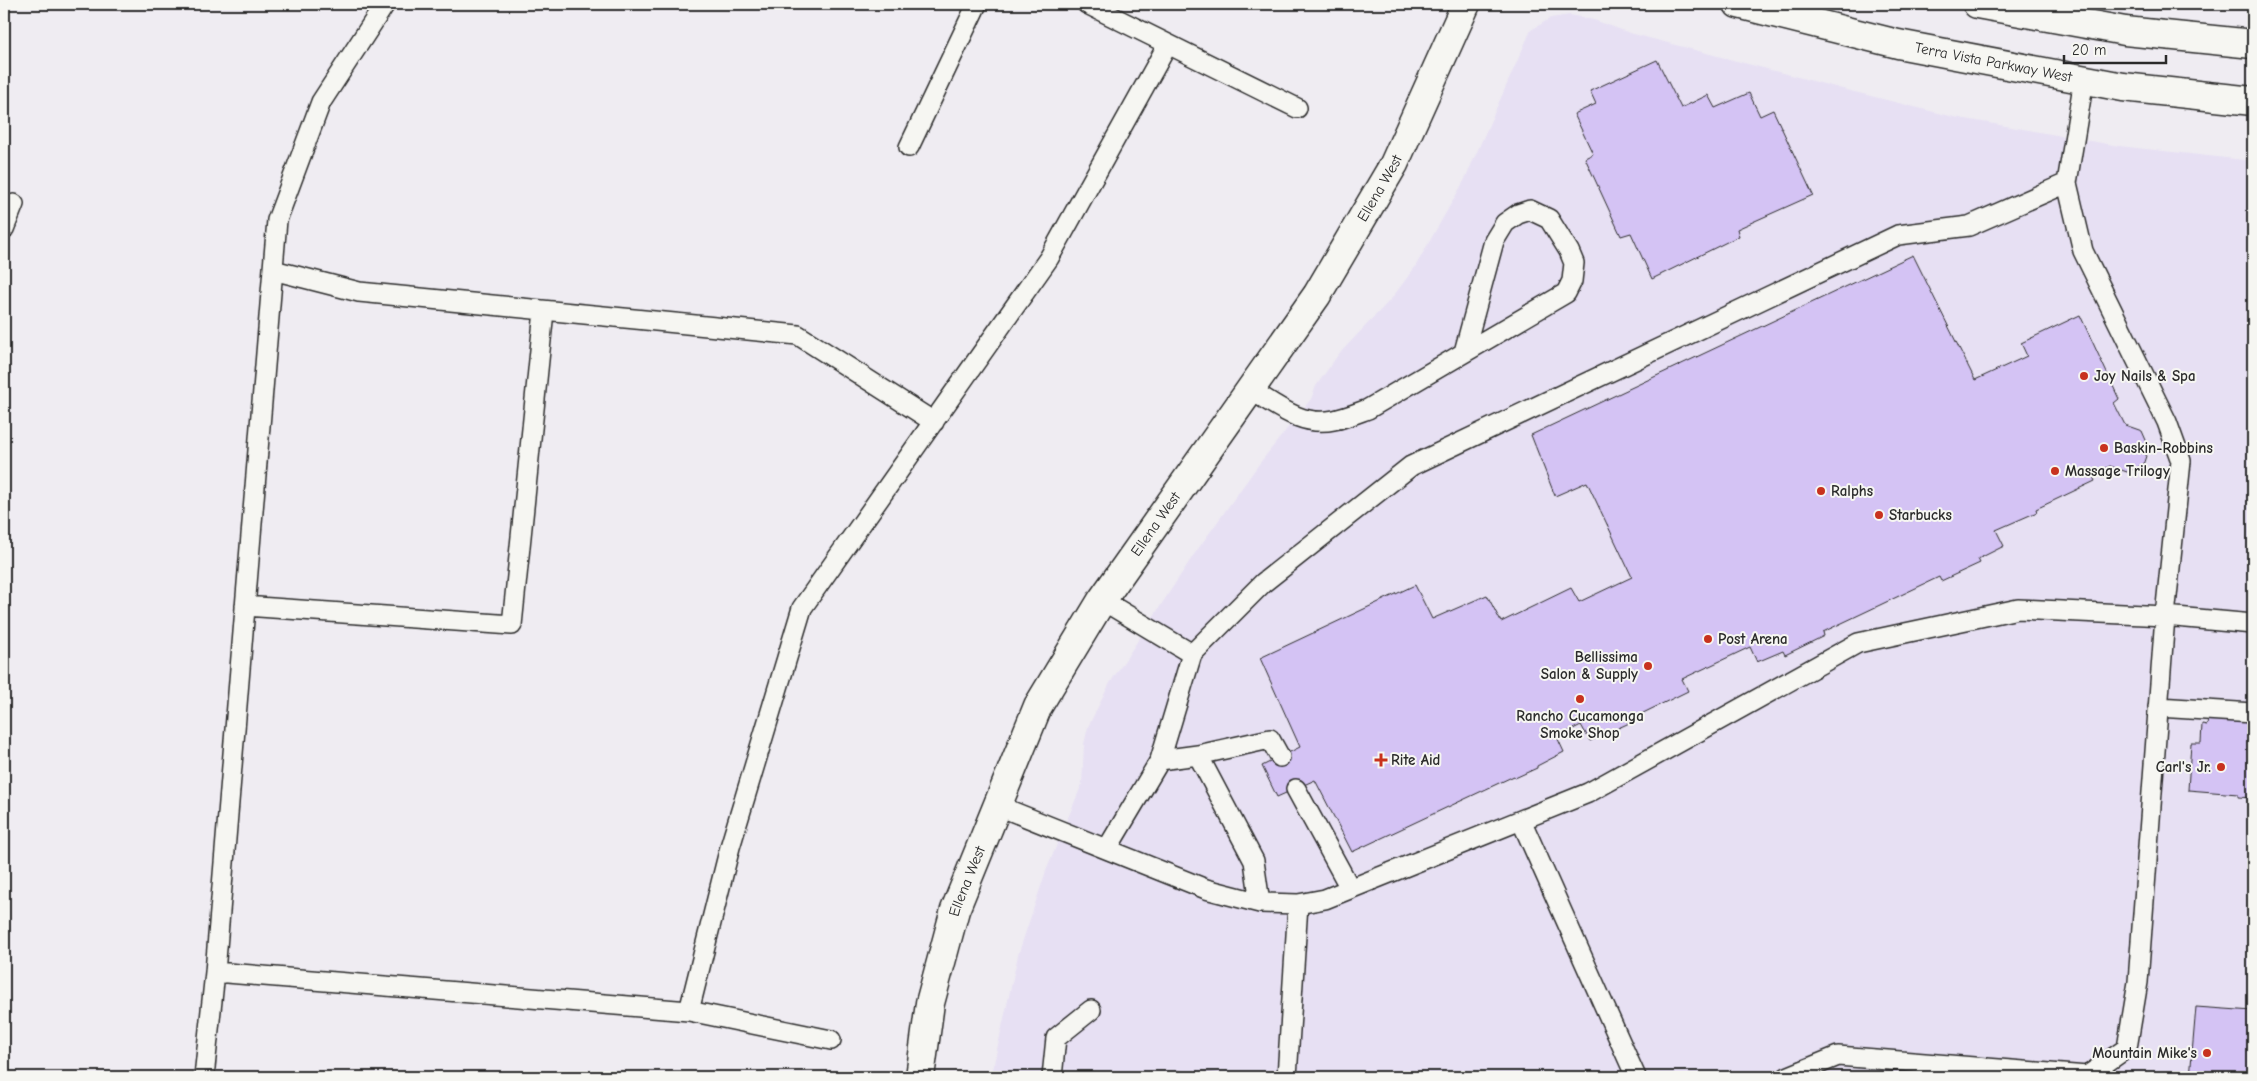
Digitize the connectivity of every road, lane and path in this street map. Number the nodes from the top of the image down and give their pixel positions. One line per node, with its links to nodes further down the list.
1 (385, 4): 16 (lane)
2 (977, 4): 12 (lane)
3 (1087, 4): 7 (lane)
4 (1466, 4): 19 (street, Ellena West)
5 (1738, 4): 9 (street, Terra Vista Parkway West)
6 (1977, 4): 8 (street)
7 (1168, 44): 11 (lane); 20 (lane)
8 (2253, 44)
9 (2084, 79): 10 (street, Terra Vista Parkway West); 13 (lane)
10 (2253, 101)
11 (1297, 108)
12 (909, 147)
13 (2067, 184): 23 (lane); 25 (lane)
14 (14, 204): 15 (lane)
15 (4, 229)
16 (273, 270): 17 (lane); 22 (lane)
17 (544, 311): 20 (lane); 22 (lane)
18 (1464, 352): 18 (lane); 19 (lane)
19 (1251, 390): 21 (street, Ellena West)
20 (934, 422): 40 (lane)
21 (1102, 600): 25 (lane); 32 (street, Ellena West)
22 (245, 606): 38 (lane)
23 (2166, 616): 24 (lane); 26 (lane); 33 (lane)
24 (2253, 624)
25 (1192, 654): 30 (lane)
26 (2158, 707): 27 (lane); 42 (lane)
27 (2253, 713)
28 (1198, 755): 29 (lane); 30 (lane); 36 (lane)
29 (1280, 757)
30 (1160, 760): 34 (lane)
31 (1296, 789): 35 (lane)
32 (996, 805): 34 (lane); 44 (street, Ellena West)
33 (1521, 820): 35 (lane); 47 (lane)
34 (1106, 849): 36 (lane)
35 (1350, 888): 37 (lane)
36 (1260, 903): 37 (lane)
37 (1298, 904): 46 (lane)
38 (215, 972): 40 (lane); 43 (lane)
39 (1090, 1010): 45 (lane)
40 (689, 1011): 41 (lane)
41 (831, 1040)
42 (2087, 1076): 48 (lane)
43 (204, 1077)
44 (920, 1077)
45 (1052, 1077)
46 (1288, 1077)
47 (1636, 1077)
48 (1787, 1077)

